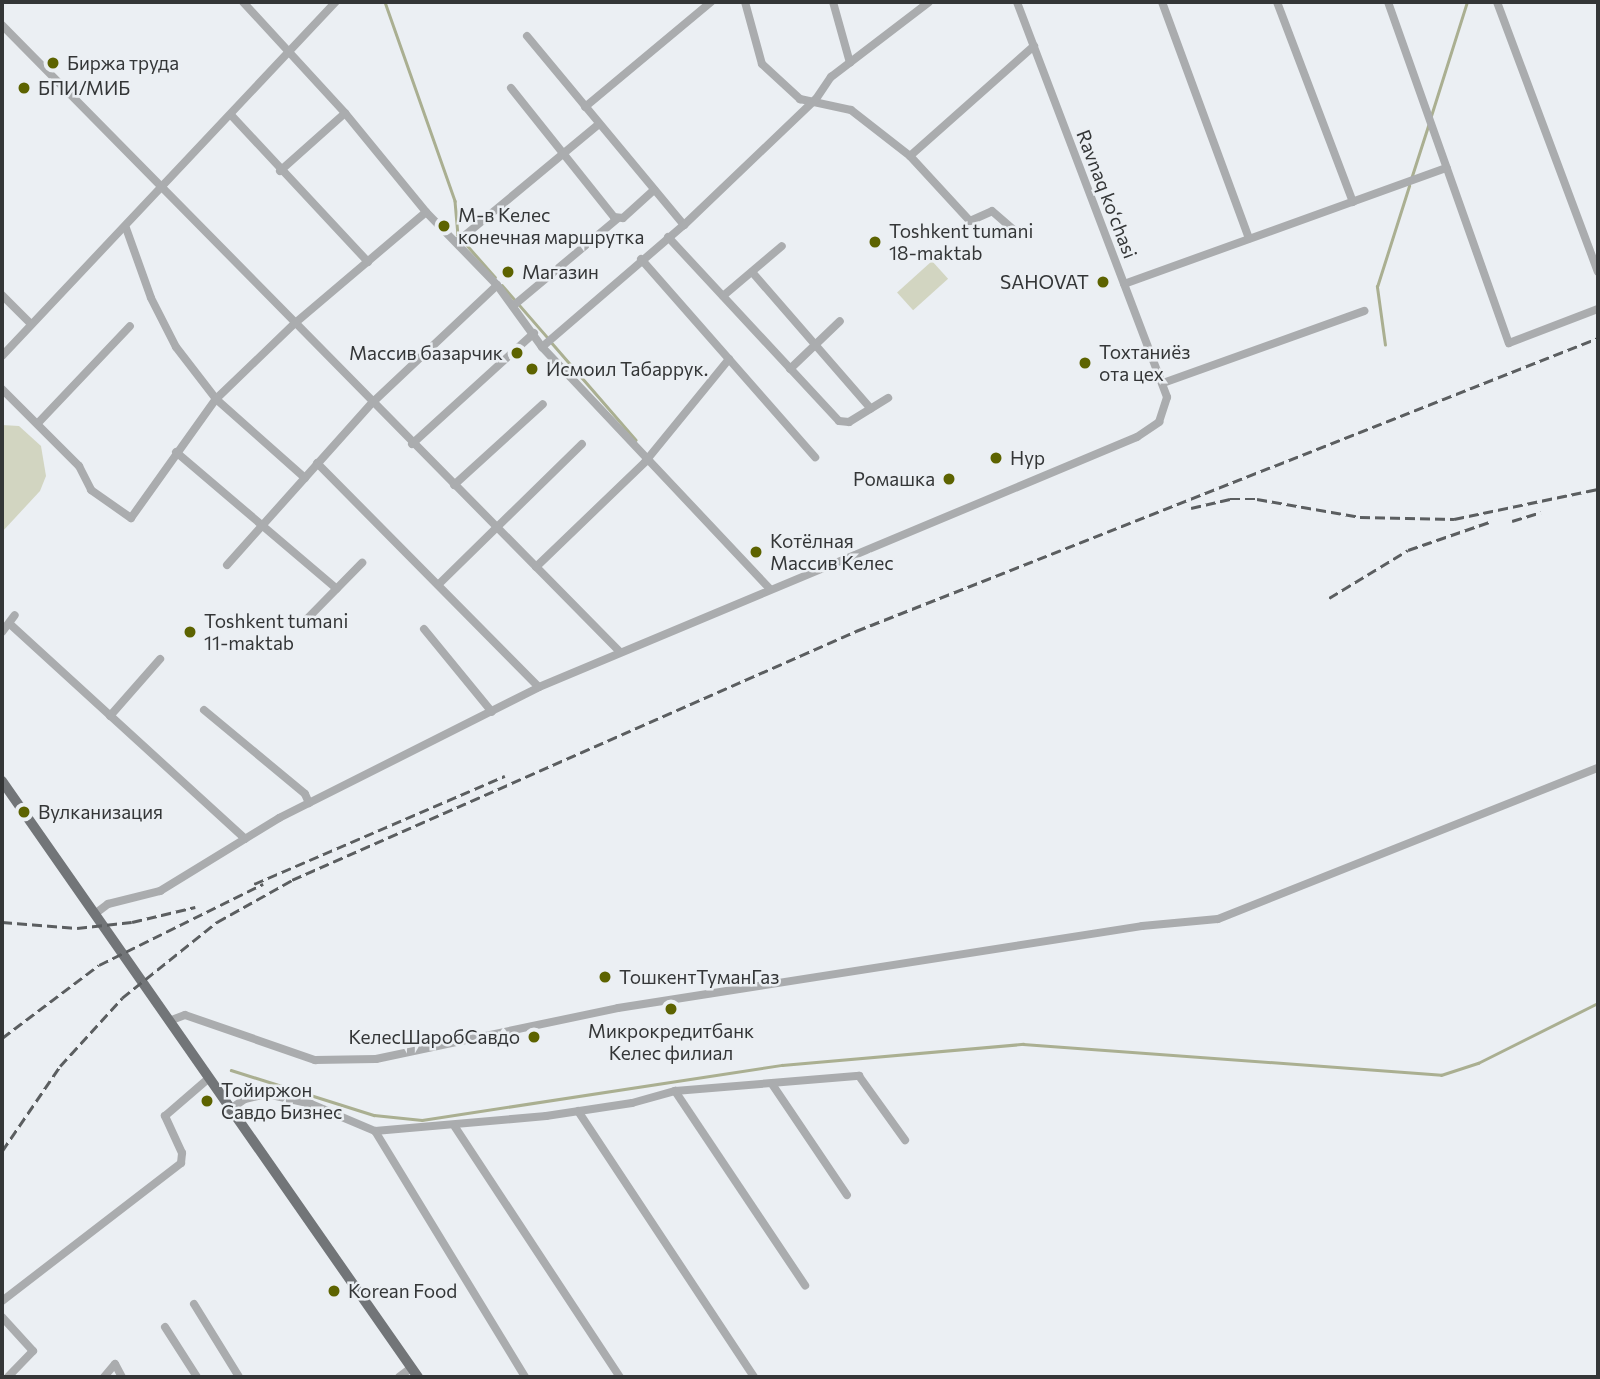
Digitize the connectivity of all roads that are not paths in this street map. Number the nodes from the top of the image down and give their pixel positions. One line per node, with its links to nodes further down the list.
1 (243, 2): 16 (street)
2 (336, 2): 16 (street)
3 (711, 2): 20 (street)
4 (745, 2): 19 (street)
5 (833, 2): 17 (street)
6 (929, 2): 12 (street)
7 (1017, 2): 15 (street, Ravnaq ko‘chasi)
8 (1162, 2): 37 (street)
9 (1278, 2): 30 (street)
10 (1388, 2): 26 (street)
11 (1497, 2): 43 (street)
12 (920, 5): 17 (street)
13 (2, 25): 28 (street)
14 (527, 36): 20 (street)
15 (1034, 46): 25 (street); 44 (street, Ravnaq ko‘chasi)
16 (290, 52): 21 (street); 22 (street)
17 (850, 63): 19 (street)
18 (511, 88): 24 (street)
19 (816, 99): 25 (street); 33 (street)
20 (585, 107): 23 (street)
21 (345, 113): 27 (street); 31 (street)
22 (231, 115): 27 (street); 28 (street)
23 (598, 124): 24 (street); 29 (street)
24 (564, 156): 32 (street); 38 (street)
25 (910, 156): 35 (street)
26 (1447, 168): 30 (street); 49 (street)
27 (280, 171): 41 (street)
28 (163, 189): 34 (street); 53 (street)
29 (654, 190): 32 (street); 33 (street)
30 (1353, 202): 37 (street)
31 (426, 212): 38 (street); 41 (street)
32 (617, 219): 48 (street)
33 (684, 225): 36 (street)
34 (126, 228): 52 (street); 64 (street)
35 (1017, 233)
36 (668, 237): 40 (street); 47 (street)
37 (1249, 239): 44 (street)
38 (458, 242): 45 (street)
39 (782, 246): 42 (street)
40 (641, 259): 57 (street); 59 (street)
41 (368, 262): 53 (street)
42 (752, 272): 47 (street); 56 (street)
43 (1598, 272)
44 (1125, 284): 61 (street, Ravnaq ko‘chasi)
45 (497, 285): 48 (street); 65 (street)
46 (2, 295): 52 (street)
47 (723, 296): 60 (street)
48 (513, 306): 55 (street)
49 (1598, 309)
50 (1364, 311): 61 (street)
51 (841, 321): 56 (street)
52 (31, 324): 58 (street)
53 (294, 324): 64 (street); 65 (street)
54 (130, 326): 68 (street)
55 (534, 333): 57 (street); 69 (street)
56 (817, 344): 60 (street); 67 (street)
57 (542, 347): 73 (street)
58 (2, 356)
59 (729, 359): 72 (street); 73 (street)
60 (790, 369): 67 (street)
61 (1163, 383): 83 (street, Ravnaq ko‘chasi)
62 (2, 390): 68 (street)
63 (888, 398): 67 (street)
64 (216, 400): 71 (street); 75 (street)
65 (372, 403): 69 (street); 74 (street)
66 (544, 404): 76 (street)
67 (871, 409)
68 (39, 422): 71 (street)
69 (412, 444): 76 (street)
70 (582, 444): 78 (street)
71 (176, 452): 77 (street)
72 (816, 457)
73 (645, 462): 81 (street); 83 (street)
74 (317, 463): 75 (street); 82 (street)
75 (305, 478): 77 (street)
76 (454, 485): 78 (street)
77 (261, 524): 80 (street); 84 (street)
78 (495, 527): 81 (street); 82 (street)
79 (362, 563): 84 (street)
80 (228, 565)
81 (536, 567): 90 (street)
82 (439, 584): 92 (street)
83 (769, 588): 90 (street)
84 (337, 590): 86 (street)
85 (15, 615): 87 (street)
86 (302, 624)
87 (11, 625): 89 (street); 95 (street)
88 (424, 629): 94 (street)
89 (2, 632)
90 (620, 652): 92 (street)
91 (160, 659): 95 (street)
92 (539, 687): 94 (street)
93 (204, 710): 98 (street)
94 (492, 712): 98 (street)
95 (110, 716): 99 (street)
96 (1598, 768): 101 (street)
97 (2, 781): 100 (main road)
98 (309, 803): 99 (street)
99 (245, 839): 100 (street)
100 (96, 913): 101 (main road)
101 (169, 1021): 102 (main road)
102 (209, 1078): 105 (main road); 112 (street)
103 (772, 1084): 104 (street); 109 (street); 110 (street)
104 (675, 1091): 106 (street); 111 (street)
105 (229, 1110): 108 (street); 116 (main road)
106 (578, 1111): 107 (street); 125 (street)
107 (454, 1126): 108 (street); 124 (street)
108 (375, 1131): 123 (street)
109 (905, 1140)
110 (848, 1195)
111 (806, 1285)
112 (2, 1301)
113 (194, 1304): 121 (street)
114 (2, 1317): 117 (street)
115 (165, 1328): 120 (street)
116 (414, 1373): 122 (street)
117 (8, 1377)
118 (104, 1377): 119 (street)
119 (122, 1377)
120 (197, 1377)
121 (239, 1377)
122 (400, 1377)
123 (525, 1377)
124 (620, 1377)
125 (754, 1377)

